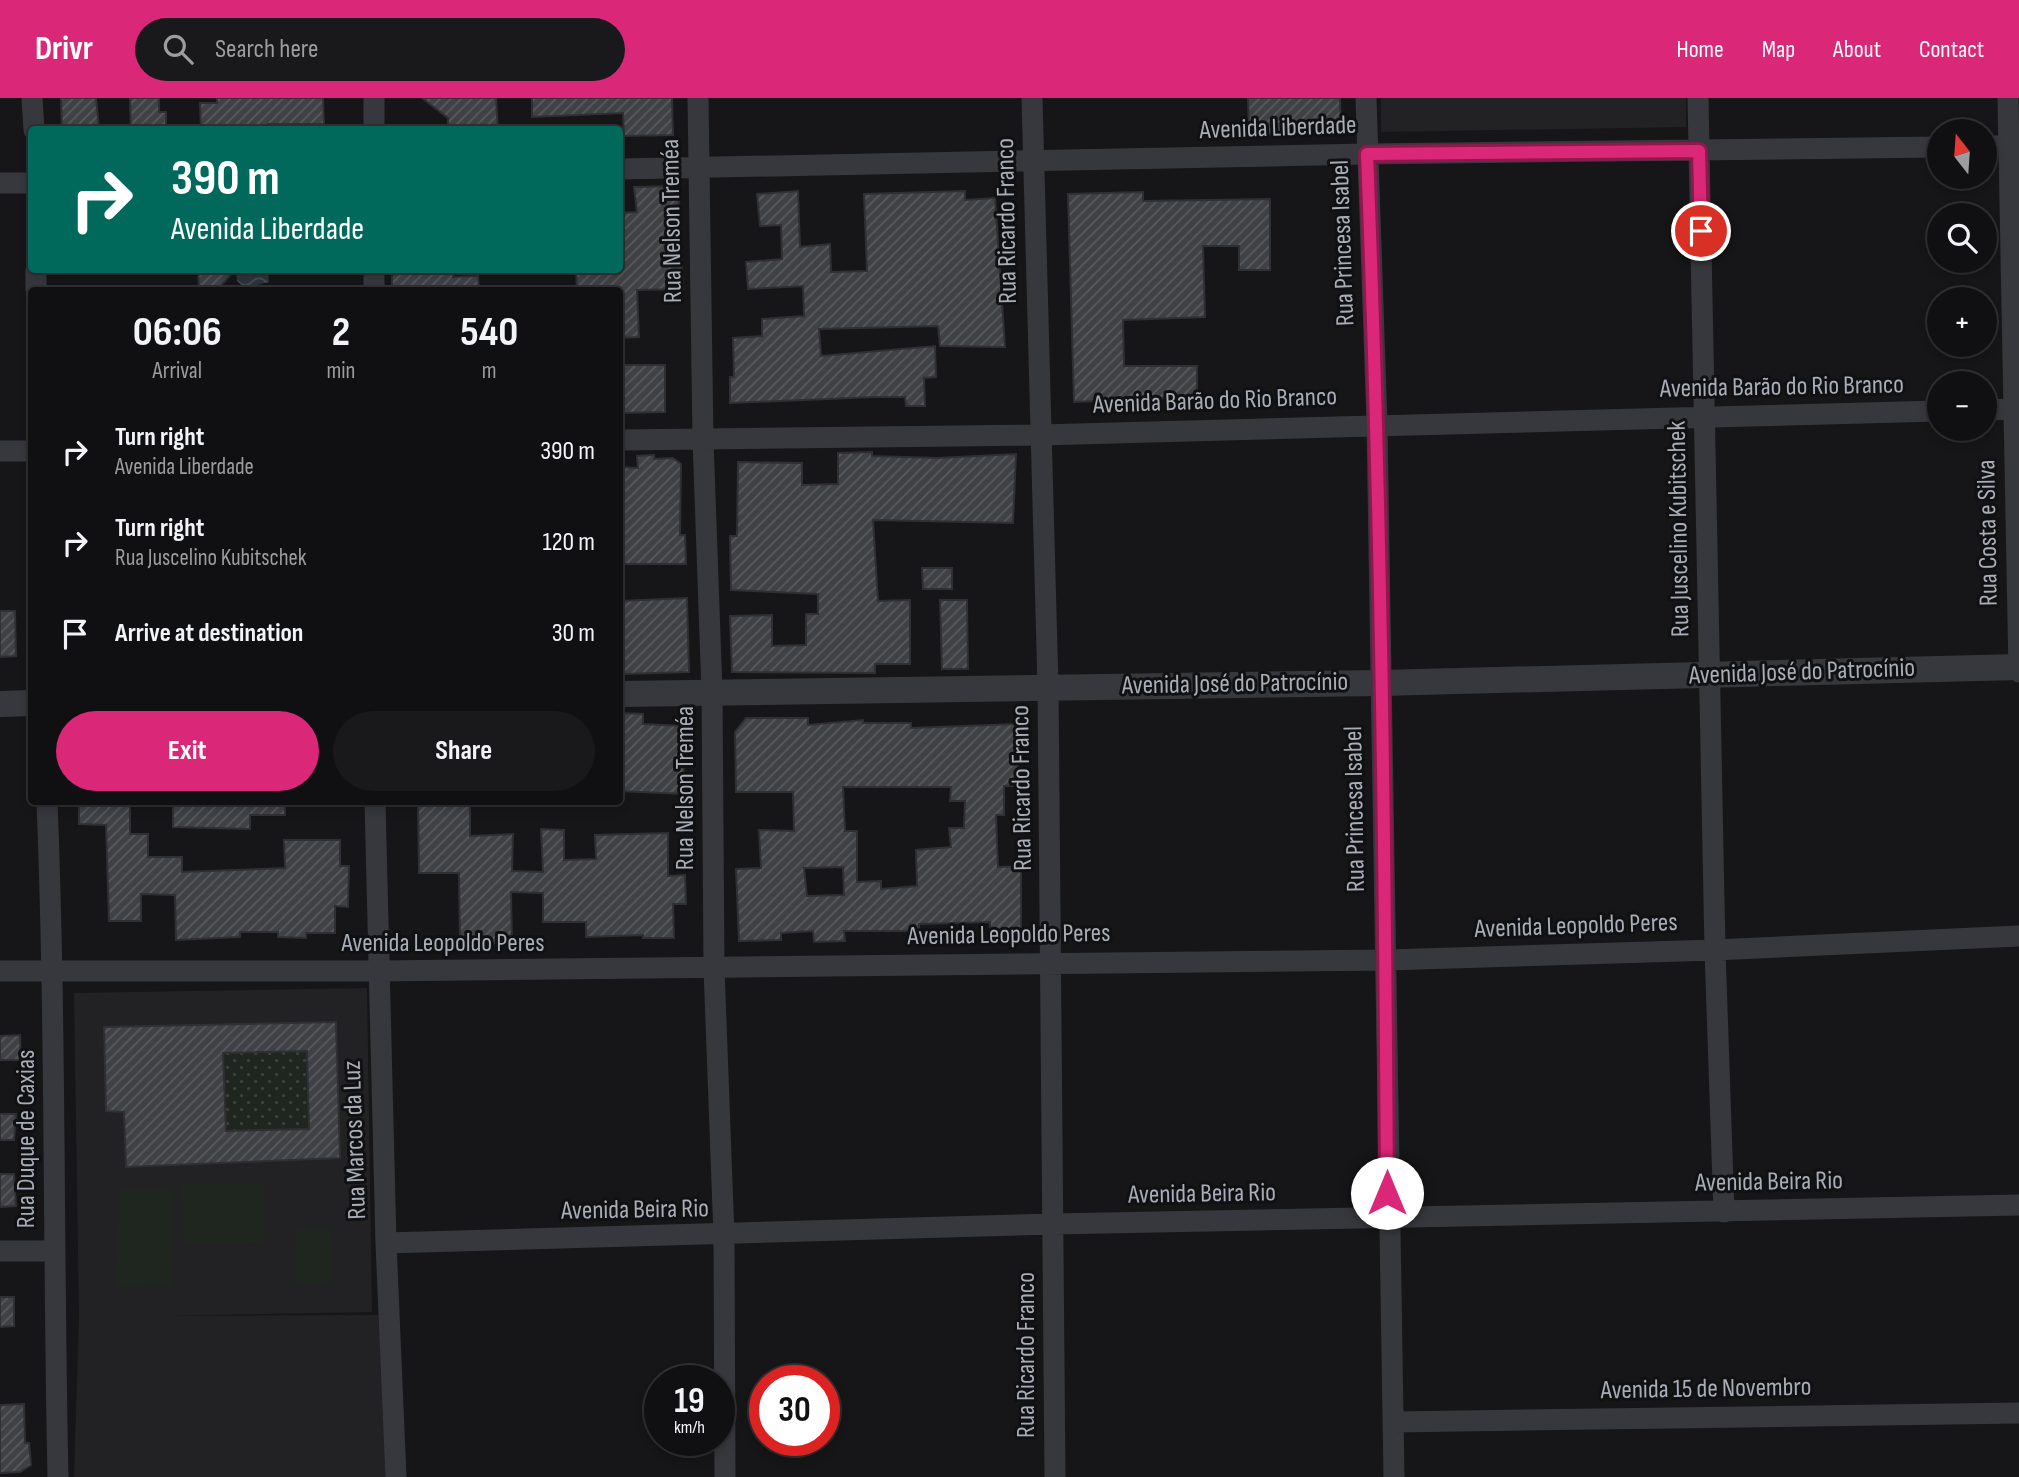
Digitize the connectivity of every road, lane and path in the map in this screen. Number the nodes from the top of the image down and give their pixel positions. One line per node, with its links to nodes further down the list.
1 (32, 98): 8 (street)
2 (374, 98): 9 (street)
3 (698, 98): 15 (street, Rua Nelson Treméa)
4 (1032, 98): 14 (street, Rua Ricardo Franco)
5 (1366, 98): 13 (street, Rua Princesa Isabel)
6 (1698, 98): 12 (street, Rua Juscelino Kubitschek)
7 (2008, 98): 10 (street, Rua Costa e Silva)
8 (34, 126)
9 (374, 126)
10 (2014, 146): 20 (street, Rua Costa e Silva)
11 (1927, 147): 12 (street, Avenida Liberdade)
12 (1699, 151): 13 (street, Avenida Liberdade); 22 (street, Rua Juscelino Kubitschek)
13 (1367, 154): 14 (street, Avenida Liberdade); 23 (street, Rua Princesa Isabel)
14 (1033, 163): 15 (street, Avenida Liberdade); 24 (street, Rua Ricardo Franco)
15 (699, 168): 16 (street, Avenida Liberdade); 25 (street, Rua Nelson Treméa)
16 (623, 169)
17 (0, 183): 18 (street)
18 (28, 183)
19 (1997, 410): 20 (street)
20 (2016, 410): 29 (street, Rua Costa e Silva)
21 (1927, 411): 22 (street, Avenida Barão do Rio Branco)
22 (1705, 417): 23 (street, Avenida Barão do Rio Branco); 30 (street, Rua Juscelino Kubitschek)
23 (1377, 424): 24 (street, Avenida Barão do Rio Branco); 31 (street, Rua Princesa Isabel)
24 (1040, 435): 25 (street, Avenida Barão do Rio Branco); 32 (street, Rua Ricardo Franco)
25 (703, 439): 26 (street, Avenida Barão do Rio Branco); 33 (street, Rua Nelson Treméa)
26 (623, 440)
27 (0, 451): 28 (street)
28 (28, 451)
29 (2019, 668): 30 (street, Avenida José do Patrocínio)
30 (1710, 676): 31 (street, Avenida José do Patrocínio); 40 (street, Rua Juscelino Kubitschek)
31 (1380, 683): 32 (street, Avenida José do Patrocínio); 41 (street, Rua Princesa Isabel)
32 (1048, 687): 33 (street, Avenida José do Patrocínio); 42 (street, Rua Ricardo Franco)
33 (712, 692): 34 (street, Avenida José do Patrocínio); 43 (street, Rua Nelson Treméa)
34 (623, 694)
35 (28, 703): 36 (street)
36 (0, 704)
37 (47, 805): 44 (street, Rua Duque de Caxias)
38 (376, 805): 46 (street, Rua Marcos da Luz)
39 (2019, 936): 40 (street, Avenida Leopoldo Peres)
40 (1715, 950): 41 (street, Avenida Leopoldo Peres); 48 (street, Rua Juscelino Kubitschek)
41 (1386, 960): 42 (street, Avenida Leopoldo Peres); 49 (street, Rua Princesa Isabel)
42 (1052, 961): 43 (street, Avenida Leopoldo Peres); 50 (street, Rua Ricardo Franco)
43 (714, 968): 46 (street, Avenida Leopoldo Peres); 51 (street, Rua Nelson Treméa)
44 (54, 970): 45 (street, Avenida Leopoldo Peres); 46 (street, Avenida Leopoldo Peres); 54 (street, Rua Duque de Caxias)
45 (0, 971)
46 (378, 971): 52 (street, Rua Marcos da Luz)
47 (2019, 1205): 48 (street, Avenida Beira Rio)
48 (1724, 1212): 49 (street, Avenida Beira Rio)
49 (1388, 1219): 50 (street, Avenida Beira Rio); 56 (street, Rua Princesa Isabel)
50 (1053, 1224): 51 (street, Avenida Beira Rio); 60 (street, Rua Ricardo Franco)
51 (724, 1236): 52 (street, Avenida Beira Rio); 59 (street, Rua Nelson Treméa)
52 (386, 1243): 58 (street, Rua Marcos da Luz)
53 (0, 1251): 54 (street)
54 (53, 1251): 57 (street, Rua Duque de Caxias)
55 (2019, 1413): 56 (street, Avenida 15 de Novembro)
56 (1394, 1422): 61 (street, Rua Princesa Isabel)
57 (58, 1477)
58 (396, 1477)
59 (725, 1477)
60 (1055, 1477)
61 (1394, 1477)

